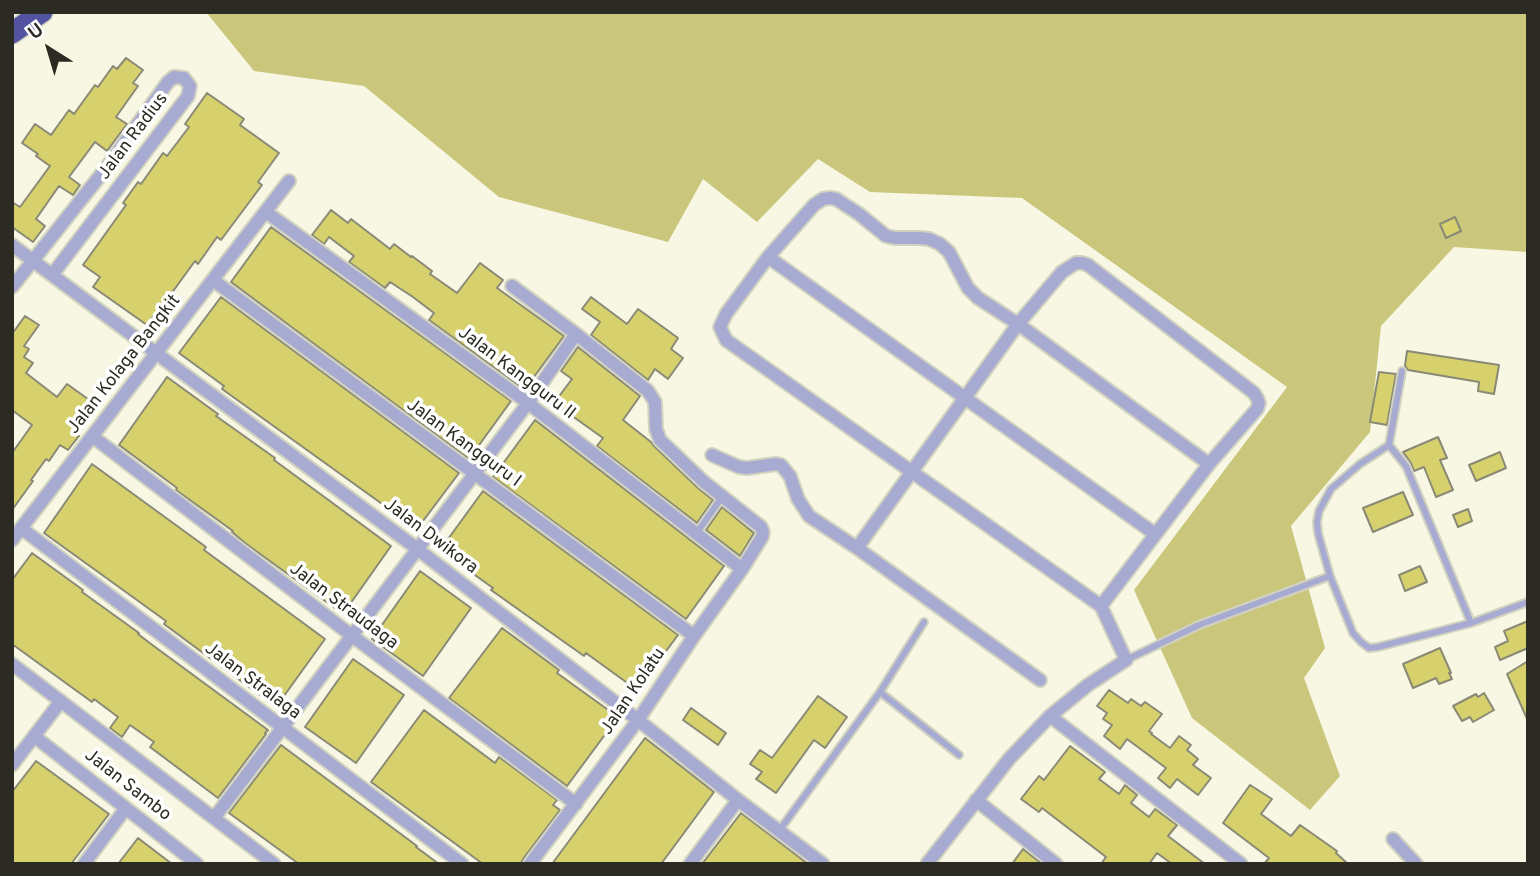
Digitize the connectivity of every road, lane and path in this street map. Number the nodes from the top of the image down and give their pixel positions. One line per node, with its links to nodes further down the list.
1 (42, 12): 2 (highway)
2 (12, 33)
3 (107, 167): 4 (street); 4 (street, Jalan Radius); 9 (street, Jalan Radius)
4 (123, 181): 10 (street, Jalan Radius)
5 (289, 181): 6 (street, Jalan Kolaga Bangkit)
6 (266, 212): 11 (street, Jalan Kolaga Bangkit); 19 (street, Jalan Kangguru II)
7 (12, 245): 9 (street, Jalan Dwikora)
8 (768, 257): 14 (street); 18 (street); 24 (street)
9 (33, 260): 10 (street, Jalan Dwikora); 13 (street, Jalan Radius)
10 (52, 275): 16 (street, Jalan Dwikora)
11 (213, 280): 16 (street, Jalan Kolaga Bangkit); 25 (street, Jalan Kangguru I)
12 (512, 286): 15 (street)
13 (12, 287)
14 (1018, 324): 18 (street); 23 (street); 23 (street)
15 (576, 334): 19 (street); 26 (street)
16 (156, 352): 20 (street, Jalan Kolaga Bangkit); 31 (street, Jalan Dwikora)
17 (1402, 371): 21 (lane)
18 (965, 398): 24 (street); 29 (street)
19 (527, 403): 25 (street); 28 (street, Jalan Kangguru II)
20 (92, 436): 27 (street, Jalan Kolaga Bangkit); 39 (street, Jalan Straudaga)
21 (1390, 445): 34 (lane); 38 (lane)
22 (712, 455): 32 (street)
23 (1209, 464): 29 (street)
24 (912, 472): 32 (street); 36 (street)
25 (474, 474): 31 (street); 40 (street, Jalan Kangguru I)
26 (722, 497): 28 (lane); 33 (street, Jalan Kolatu)
27 (21, 528): 30 (street, Jalan Kolaga Bangkit); 48 (street, Jalan Stralaga)
28 (696, 534): 33 (street, Jalan Kangguru II)
29 (1155, 534): 36 (street)
30 (12, 540)
31 (416, 548): 39 (street); 47 (street, Jalan Dwikora)
32 (857, 548): 43 (street)
33 (742, 569): 40 (street, Jalan Kolatu)
34 (1330, 576): 38 (lane); 41 (lane)
35 (1528, 601): 38 (lane)
36 (1101, 606): 41 (street)
37 (924, 622): 44 (lane)
38 (1471, 623)
39 (351, 635): 48 (street); 54 (street, Jalan Straudaga)
40 (694, 636): 47 (street, Jalan Kolatu)
41 (1126, 660): 46 (street)
42 (12, 664): 45 (street)
43 (1040, 680)
44 (880, 692): 50 (lane); 57 (lane)
45 (61, 701): 49 (street); 56 (street)
46 (1050, 716): 53 (street); 68 (street)
47 (638, 720): 52 (street, Jalan Dwikora); 54 (street, Jalan Kolatu)
48 (282, 727): 56 (street); 62 (street, Jalan Stralaga)
49 (34, 736): 51 (street); 55 (street, Jalan Sambo)
50 (959, 755)
51 (12, 765)
52 (738, 800): 57 (street, Jalan Dwikora); 64 (street)
53 (976, 800): 66 (street); 67 (street)
54 (576, 804): 63 (street, Jalan Kolatu)
55 (127, 808): 59 (street); 60 (street, Jalan Sambo)
56 (214, 818): 61 (street)
57 (779, 831): 65 (street, Jalan Dwikora)
58 (1393, 839): 69 (street)
59 (83, 864)
60 (197, 864)
61 (274, 864)
62 (463, 864)
63 (530, 864)
64 (690, 864)
65 (823, 864)
66 (927, 864)
67 (1056, 864)
68 (1241, 864)
69 (1416, 864)

